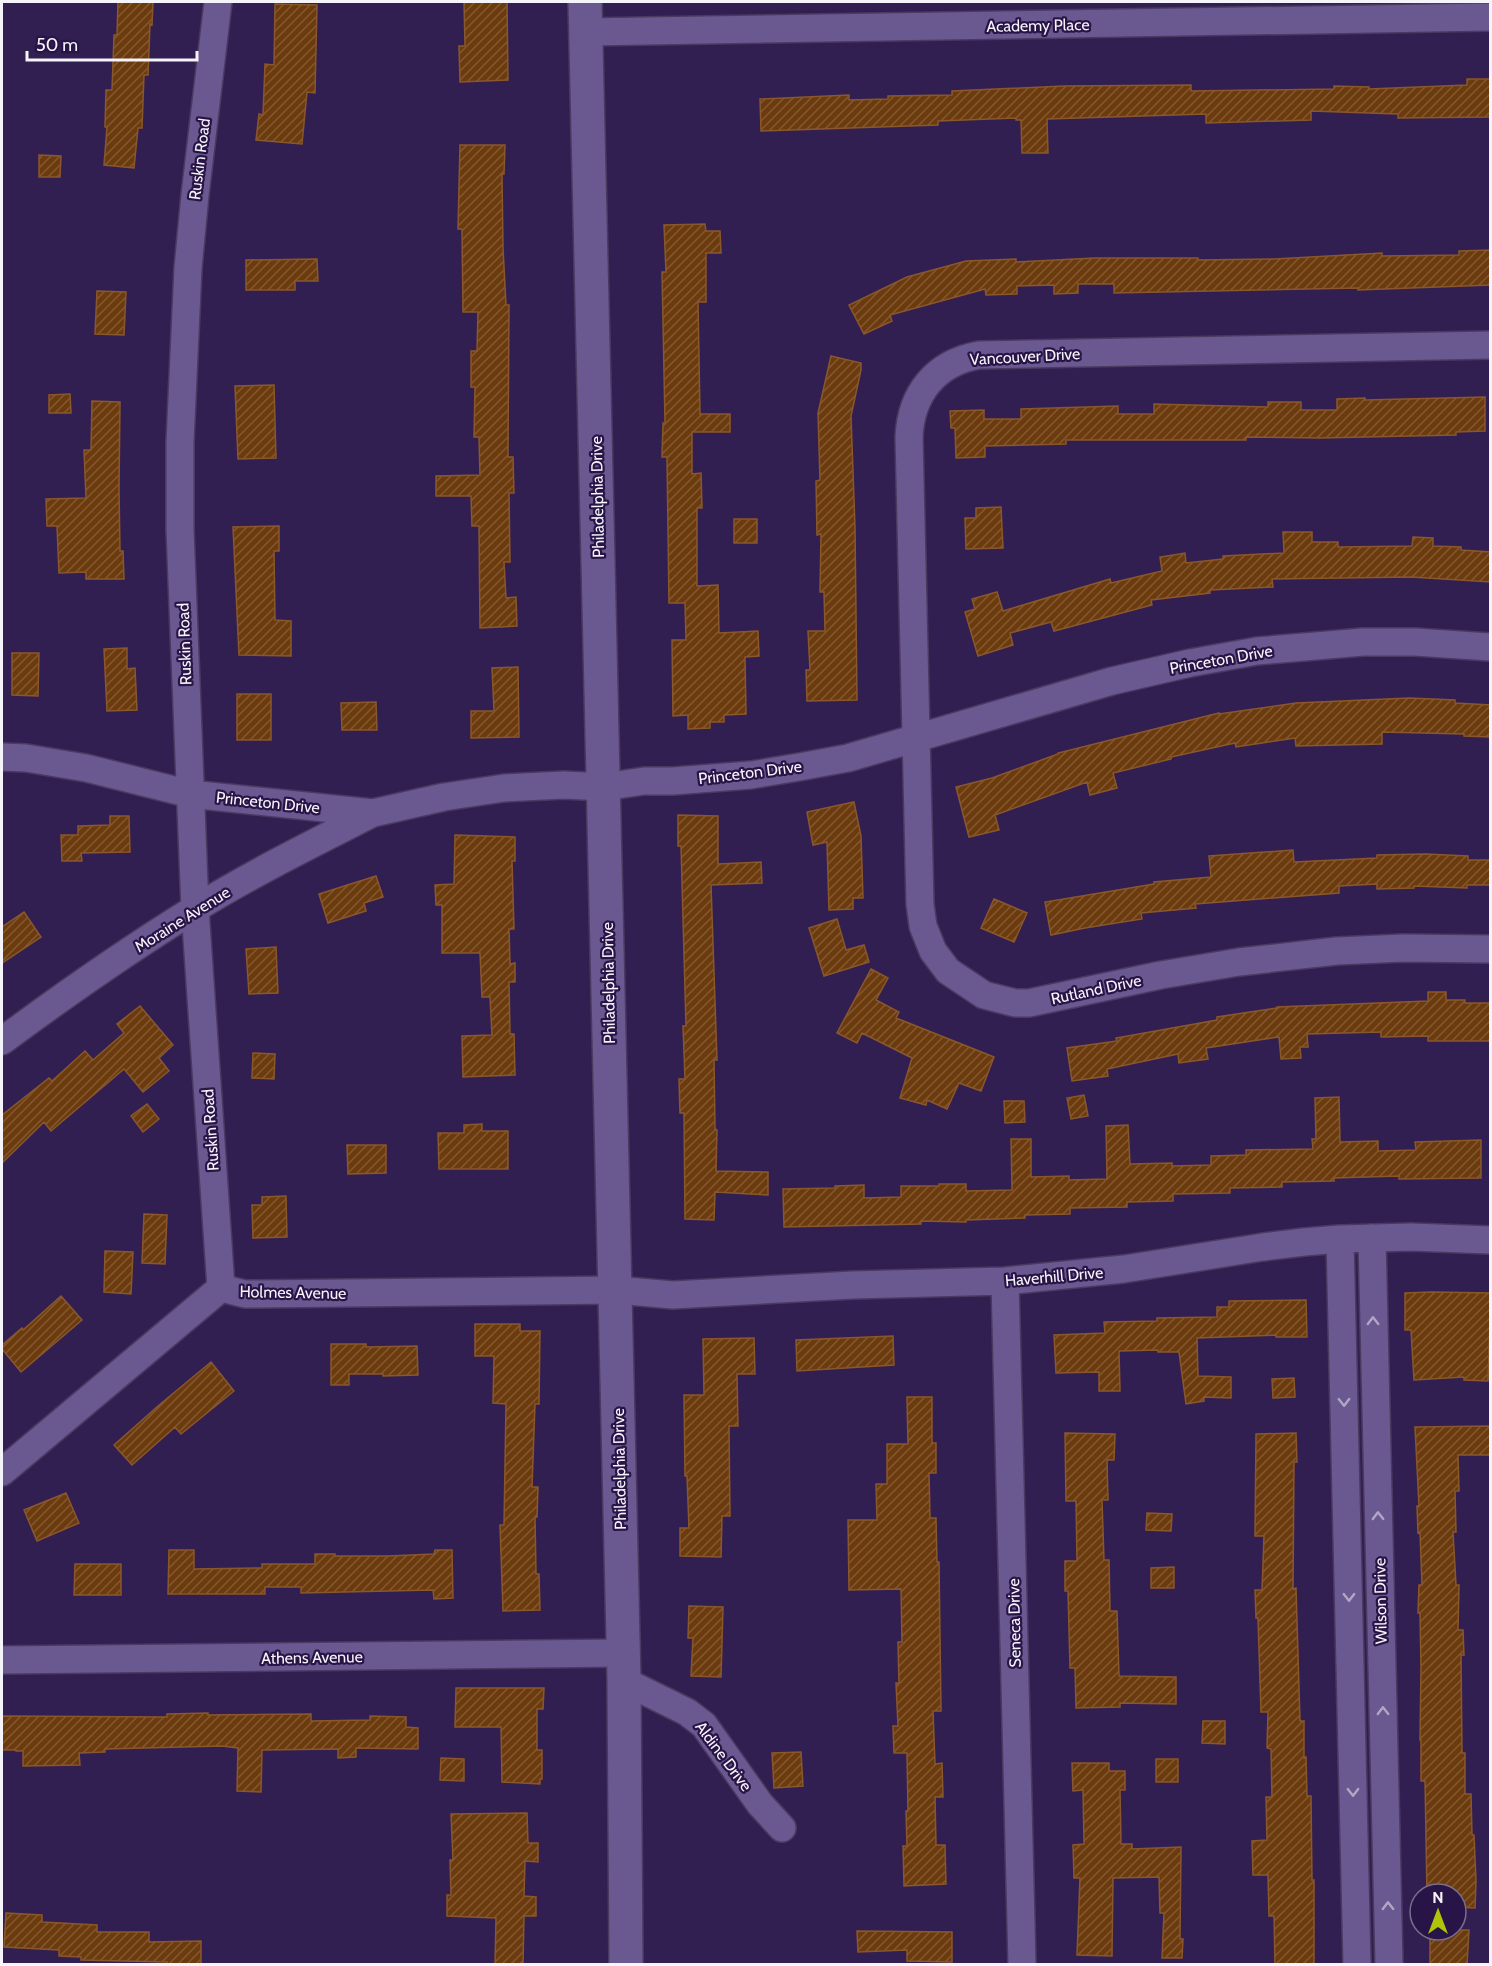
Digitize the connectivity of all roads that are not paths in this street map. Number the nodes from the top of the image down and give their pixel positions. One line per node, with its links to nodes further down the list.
1 (218, 2): 9 (street, Ruskin Road)
2 (586, 17): 3 (street, Academy Place); 8 (main road, Philadelphia Drive)
3 (1491, 17)
4 (1491, 345): 6 (street, Vancouver Drive)
5 (1491, 647): 6 (street, Princeton Drive)
6 (916, 739): 8 (street, Princeton Drive); 12 (street, Rutland Drive)
7 (2, 757): 9 (street, Princeton Drive)
8 (604, 787): 10 (street, Princeton Drive); 19 (main road, Philadelphia Drive)
9 (190, 794): 10 (street, Princeton Drive); 11 (street, Ruskin Road)
10 (373, 813): 11 (street, Moraine Avenue)
11 (195, 909): 13 (street, Moraine Avenue); 18 (street, Ruskin Road)
12 (1491, 949)
13 (2, 1041)
14 (1372, 1238): 15 (street, Haverhill Drive); 16 (street, Haverhill Drive); 27 (street, Wilson Drive, one-way to 14)
15 (1340, 1239): 17 (street, Haverhill Drive); 26 (street, Wilson Drive, one-way to 26)
16 (1491, 1240)
17 (1005, 1281): 19 (street, Haverhill Drive); 25 (street, Seneca Drive)
18 (221, 1288): 19 (street, Holmes Avenue); 20 (street, Holmes Avenue)
19 (616, 1290): 22 (main road, Philadelphia Drive)
20 (2, 1472)
21 (2, 1660): 22 (street, Athens Avenue)
22 (624, 1667): 23 (street, Aldine Drive); 24 (main road, Philadelphia Drive)
23 (782, 1828)
24 (626, 1965)
25 (1022, 1965)
26 (1357, 1965)
27 (1389, 1965)

